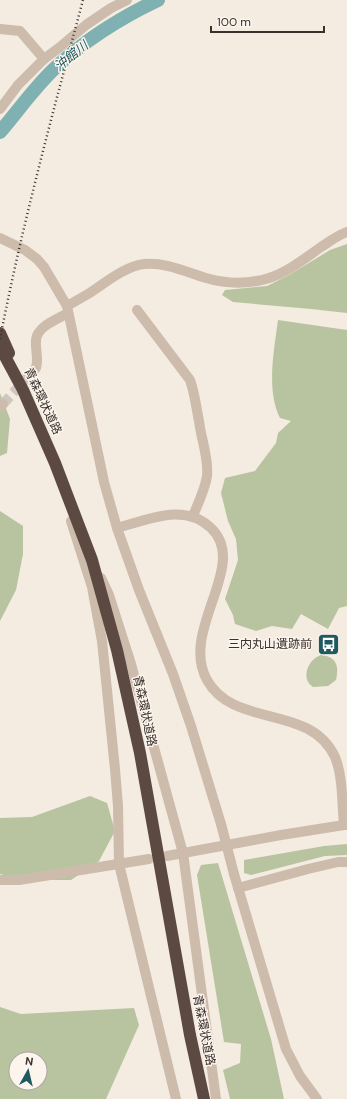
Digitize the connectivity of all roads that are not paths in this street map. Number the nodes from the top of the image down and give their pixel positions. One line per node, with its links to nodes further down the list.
1 (127, 0): 3 (street)
2 (0, 28): 3 (street)
3 (44, 59): 4 (street)
4 (0, 109)
5 (347, 232): 7 (street)
6 (0, 238): 7 (street)
7 (68, 309): 12 (street); 17 (street)
8 (137, 310): 16 (street)
9 (0, 333): 13 (highway)
10 (0, 347): 13 (highway, 青森環状道路)
11 (0, 357): 14 (highway)
12 (36, 368)
13 (17, 378): 14 (highway, 青森環状道路)
14 (23, 390): 15 (highway, 青森環状道路)
15 (56, 463): 18 (highway, 青森環状道路); 24 (street)
16 (193, 516): 17 (street); 19 (street)
17 (117, 528): 26 (street, bridge)
18 (92, 560): 20 (street); 28 (highway, 青森環状道路)
19 (345, 825): 20 (street)
20 (183, 853): 21 (street); 29 (street)
21 (167, 856)
22 (149, 859): 24 (street)
23 (347, 862): 26 (street)
24 (119, 864): 25 (street); 27 (street)
25 (0, 880)
26 (238, 888): 30 (street)
27 (176, 1099)
28 (204, 1099)
29 (216, 1099)
30 (317, 1099)

